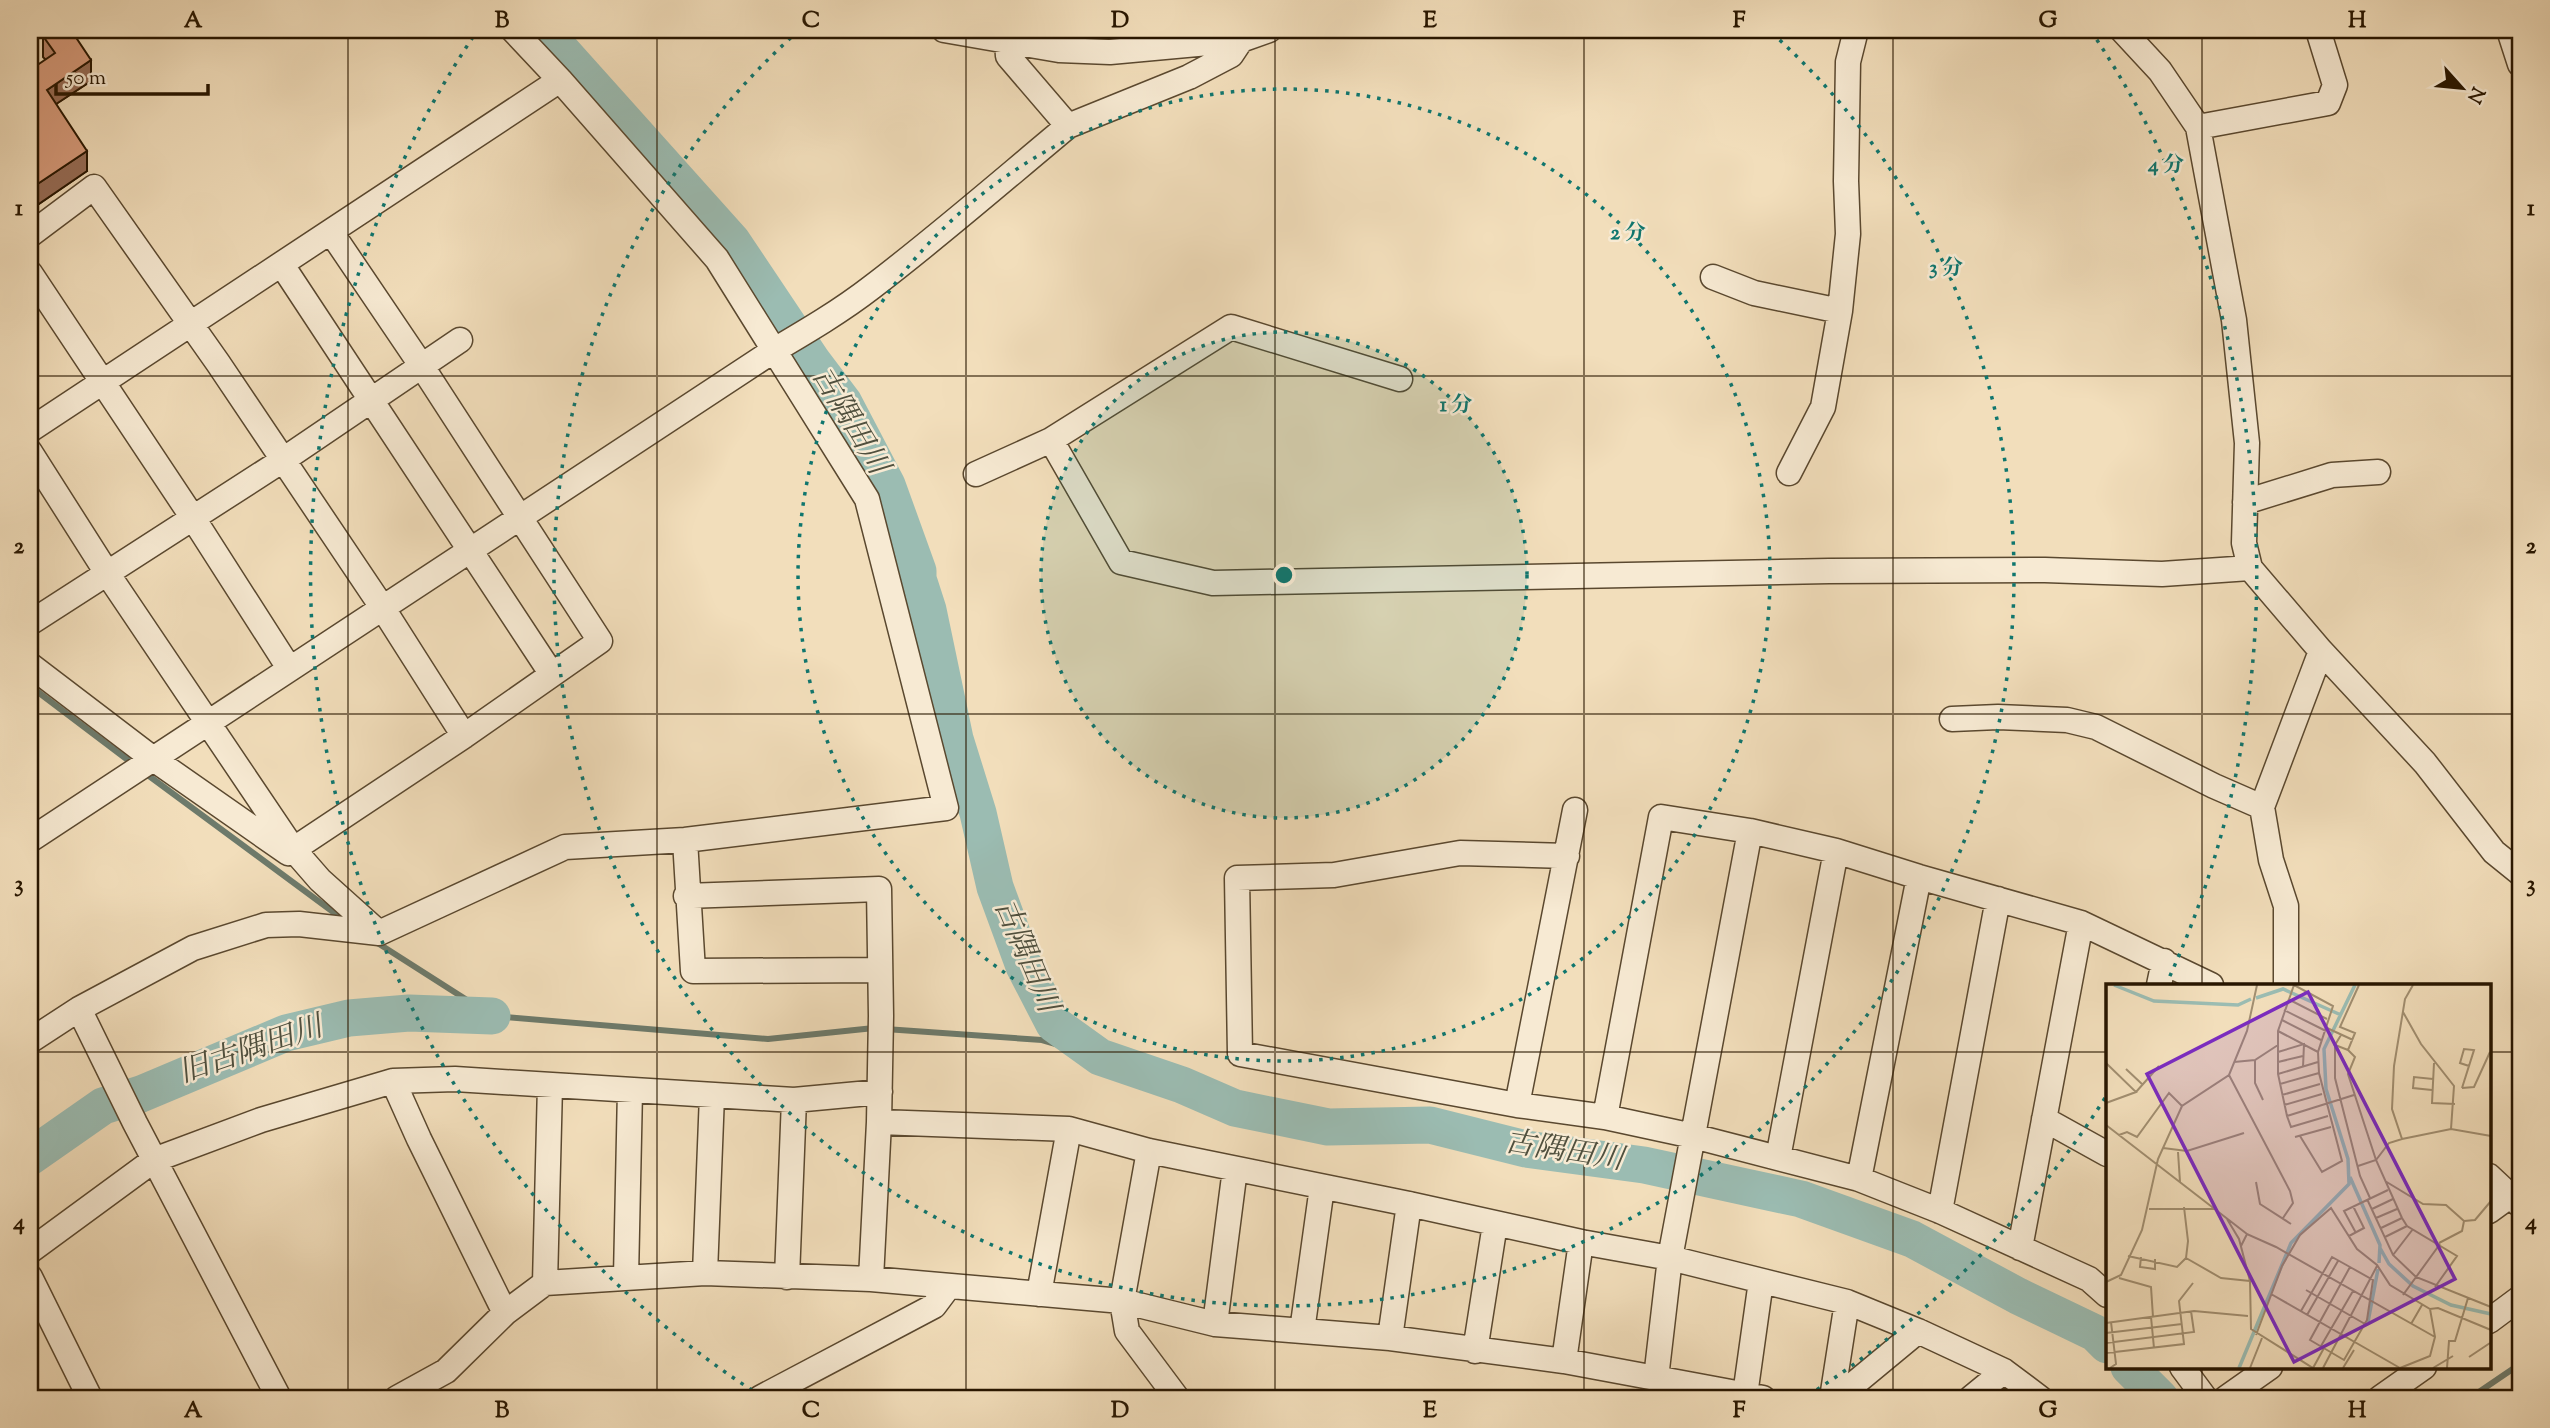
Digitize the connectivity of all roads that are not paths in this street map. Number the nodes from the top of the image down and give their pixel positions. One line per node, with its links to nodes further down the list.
1 (513, 30): 11 (street)
2 (944, 30): 9 (street)
3 (1269, 30): 8 (street)
4 (1856, 30): 19 (street)
5 (2122, 30): 13 (street)
6 (2318, 30): 13 (street)
7 (2509, 30): 10 (street)
8 (1241, 40): 9 (street); 12 (street)
9 (1007, 41): 12 (street)
10 (2520, 64)
11 (560, 80): 14 (street); 22 (street)
12 (1068, 127): 22 (street)
13 (2198, 127): 34 (street)
14 (331, 232): 16 (street); 23 (street)
15 (30, 234): 20 (street)
16 (282, 265): 20 (street); 26 (street)
17 (30, 273): 25 (street)
18 (1713, 277): 19 (street)
19 (1840, 311): 32 (street)
20 (190, 326): 25 (street); 30 (street)
21 (460, 340): 23 (street)
22 (773, 351): 36 (street); 54 (street)
23 (421, 365): 26 (street); 36 (street)
24 (1400, 379): 28 (street)
25 (102, 384): 27 (street); 35 (street)
26 (370, 400): 30 (street); 37 (street)
27 (30, 430)
28 (1051, 440): 33 (street); 38 (street)
29 (30, 452): 39 (street)
30 (283, 460): 35 (street); 40 (street)
31 (2378, 472): 34 (street)
32 (1789, 473)
33 (976, 474)
34 (2245, 502): 38 (street)
35 (193, 517): 39 (street); 44 (street)
36 (520, 517): 37 (street); 45 (street)
37 (469, 551): 40 (street); 45 (street)
38 (2250, 568): 42 (street)
39 (107, 573): 41 (street); 47 (street)
40 (382, 607): 44 (street); 48 (street)
41 (30, 623)
42 (2321, 651): 50 (street); 58 (street)
43 (30, 665): 49 (street)
44 (289, 668): 47 (street)
45 (551, 673): 48 (street)
46 (1952, 719): 50 (street)
47 (206, 723): 49 (street); 55 (street)
48 (464, 736): 55 (street)
49 (152, 758): 53 (street); 55 (street)
50 (2262, 807): 68 (street)
51 (1575, 810): 57 (street)
52 (1750, 831): 56 (street); 78 (street); 82 (street)
53 (30, 840)
54 (685, 840): 60 (street); 63 (street)
55 (293, 849): 63 (street)
56 (1836, 851): 59 (street); 85 (street)
57 (1567, 856): 77 (street); 77 (street)
58 (2520, 873)
59 (1919, 877): 61 (street); 89 (street)
60 (687, 896): 65 (street); 65 (street)
61 (1998, 900): 62 (street); 93 (street)
62 (2081, 923): 64 (street); 79 (street)
63 (379, 933): 69 (street)
64 (2164, 961): 66 (street); 67 (street)
65 (880, 970): 74 (street)
66 (2158, 984)
67 (2209, 984)
68 (2286, 984)
69 (79, 1009): 70 (street); 86 (street)
70 (30, 1041)
71 (393, 1081): 72 (street); 86 (street); 113 (street)
72 (550, 1085): 73 (street); 107 (street)
73 (630, 1090): 75 (street); 102 (street)
74 (880, 1093): 76 (street); 80 (street)
75 (712, 1095): 76 (street); 100 (street)
76 (794, 1100): 103 (street)
77 (1517, 1105): 78 (street)
78 (1605, 1118): 82 (street)
79 (2044, 1119): 84 (street); 97 (street)
80 (879, 1122): 81 (street); 104 (street)
81 (1069, 1129): 83 (street); 109 (street)
82 (1692, 1142): 85 (street); 99 (street)
83 (1149, 1152): 87 (street); 111 (street)
84 (2106, 1153)
85 (1778, 1158): 89 (street)
86 (154, 1160): 98 (street); 128 (street)
87 (1236, 1169): 90 (street); 115 (street)
88 (2490, 1177): 91 (street)
89 (1859, 1179): 93 (street)
90 (1322, 1186): 92 (street); 116 (street)
91 (2516, 1200): 94 (street)
92 (1409, 1204): 95 (street); 118 (street)
93 (1940, 1211): 97 (street)
94 (2490, 1211)
95 (1495, 1224): 96 (street); 119 (street)
96 (1581, 1242): 99 (street); 120 (street)
97 (2020, 1248): 105 (street)
98 (30, 1251)
99 (1670, 1258): 106 (street); 125 (street)
100 (705, 1273): 102 (street); 103 (street)
101 (30, 1277): 127 (street)
102 (626, 1277): 107 (street)
103 (787, 1277): 104 (street)
104 (871, 1279): 108 (street)
105 (2101, 1280)
106 (1761, 1281): 112 (street); 126 (street)
107 (545, 1283): 113 (street)
108 (949, 1286): 109 (street); 130 (street)
109 (1038, 1294): 111 (street)
110 (2520, 1298): 114 (street)
111 (1122, 1301): 115 (street); 131 (street)
112 (1847, 1302): 117 (street); 132 (street)
113 (505, 1314): 129 (street)
114 (2490, 1320)
115 (1215, 1324): 116 (street)
116 (1302, 1331): 118 (street)
117 (1918, 1331): 124 (street); 133 (street)
118 (1390, 1338): 119 (street)
119 (1475, 1351): 120 (street)
120 (1564, 1361): 125 (street)
121 (2183, 1368): 136 (street)
122 (2269, 1368): 137 (street)
123 (2423, 1368): 138 (street)
124 (2004, 1371): 134 (street); 135 (street)
125 (1656, 1378): 126 (street)
126 (1754, 1397)
127 (90, 1398)
128 (279, 1398)
129 (397, 1398)
130 (760, 1398)
131 (1177, 1398)
132 (1832, 1398)
133 (1838, 1398)
134 (1971, 1398)
135 (2040, 1398)
136 (2205, 1398)
137 (2226, 1398)
138 (2380, 1398)

